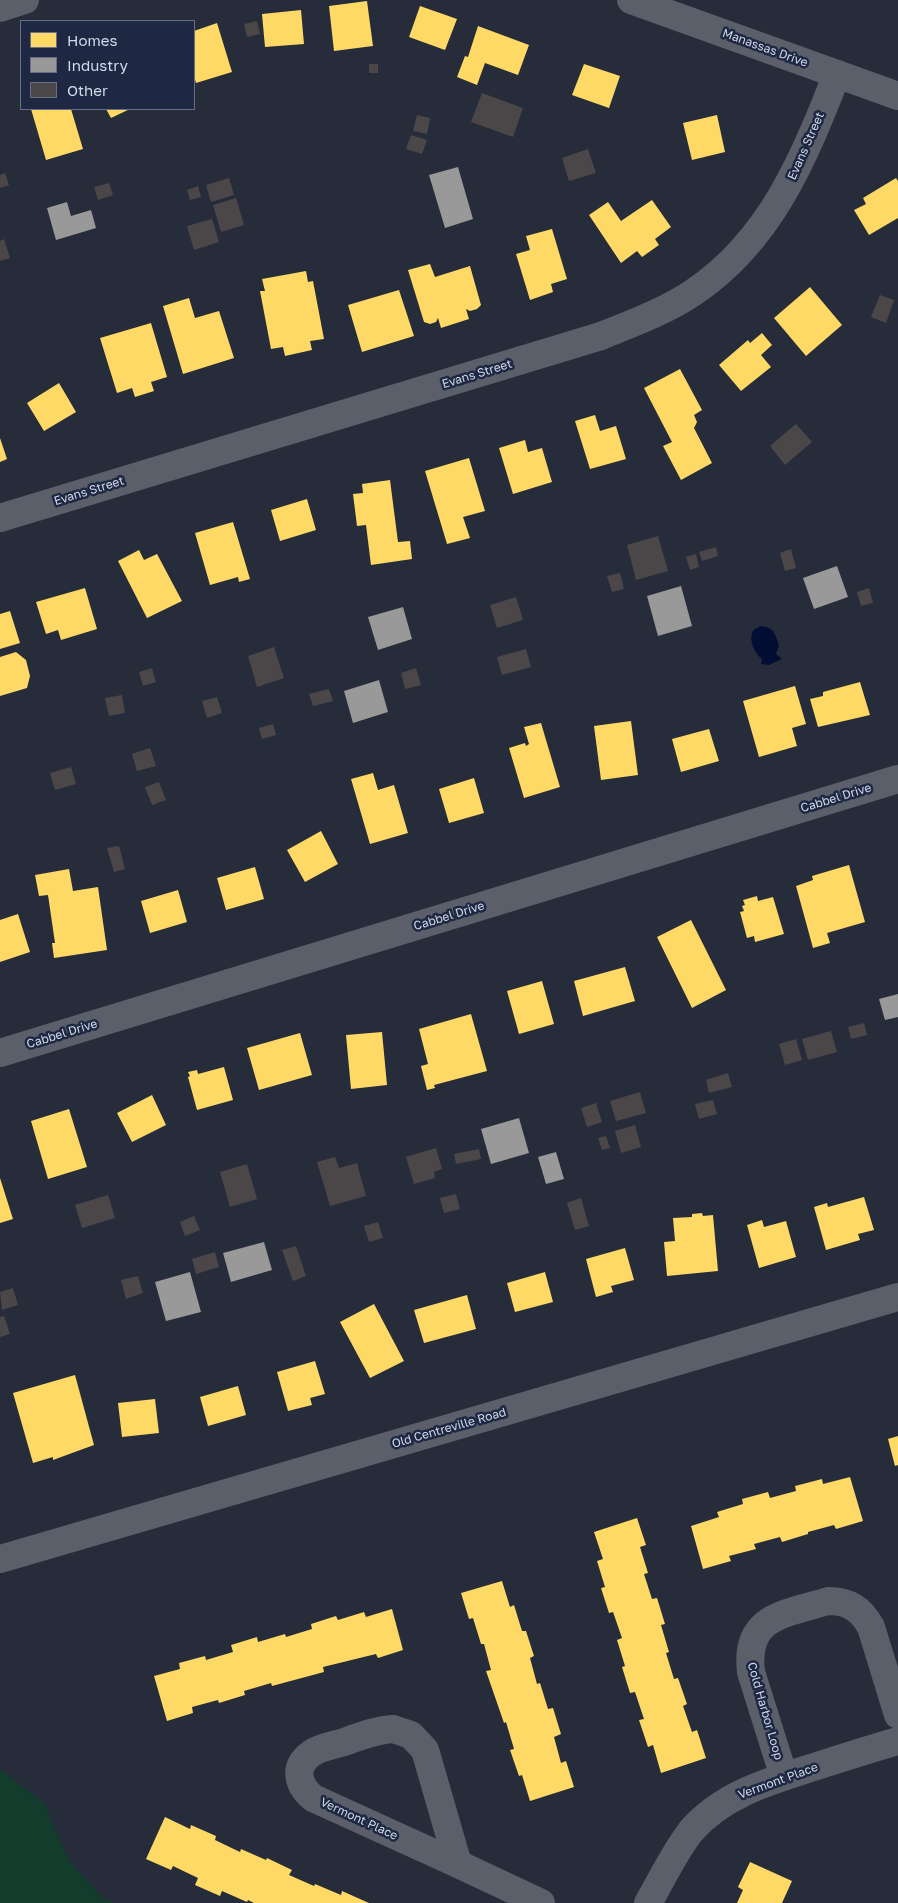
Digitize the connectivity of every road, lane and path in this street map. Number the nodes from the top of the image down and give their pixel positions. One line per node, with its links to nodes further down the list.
1 (25, 0): 3 (street)
2 (631, 0): 4 (street, Manassas Drive)
3 (0, 8)
4 (837, 74): 5 (street, Manassas Drive); 6 (street, Evans Street)
5 (898, 96)
6 (0, 518)
7 (898, 779): 8 (street, Cabbel Drive)
8 (0, 1053)
9 (898, 1297): 10 (street, Old Centreville Road)
10 (0, 1559)
11 (898, 1716): 13 (street, Cold Harbor Loop)
12 (898, 1741): 13 (street, Vermont Place)
13 (784, 1777): 16 (street, Vermont Place)
14 (458, 1864): 14 (street, Vermont Place); 15 (street, Vermont Place)
15 (541, 1903)
16 (648, 1903)

